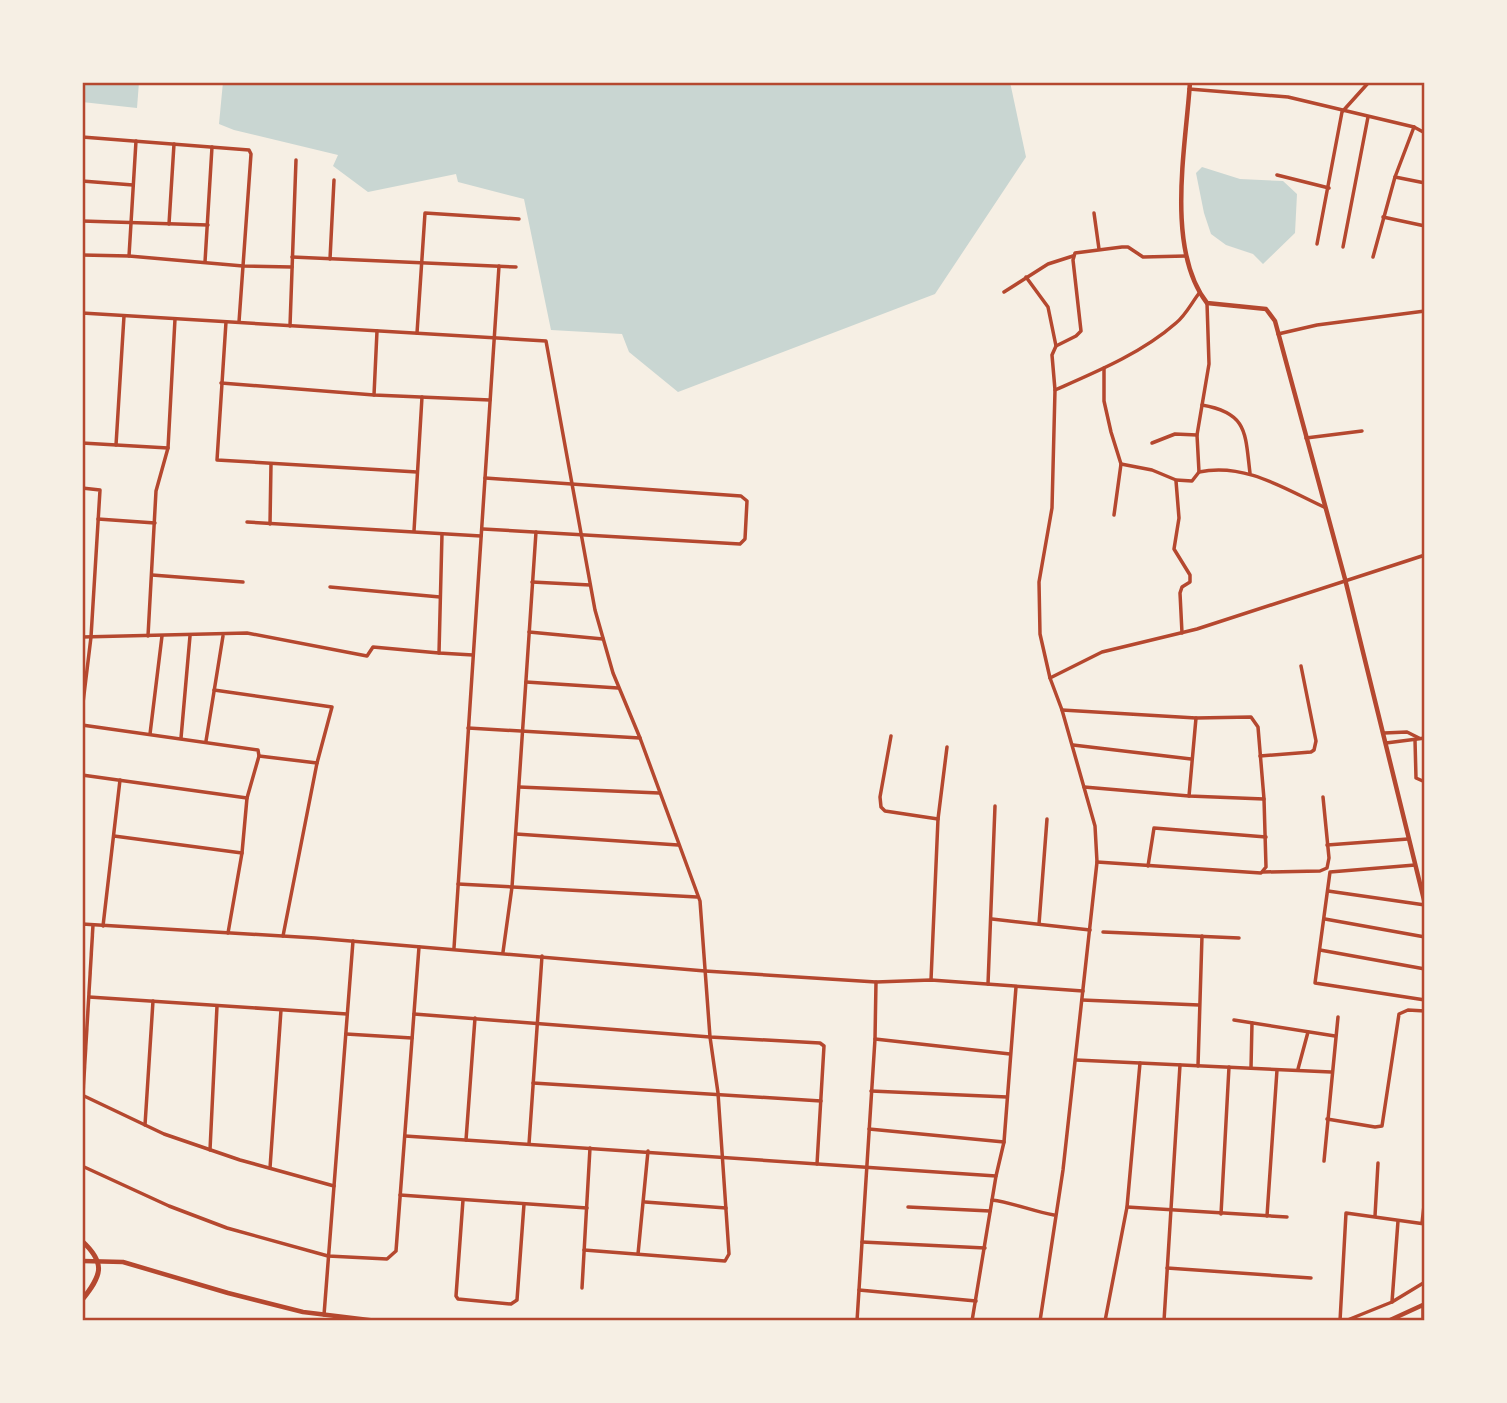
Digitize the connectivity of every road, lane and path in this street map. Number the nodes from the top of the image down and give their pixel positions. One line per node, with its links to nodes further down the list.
1 (1369, 82): 3 (street)
2 (1190, 85): 3 (street); 33 (street)
3 (1342, 112): 4 (street); 18 (street)
4 (1368, 117): 5 (street); 28 (street)
5 (1414, 127): 6 (street); 13 (street)
6 (1425, 133)
7 (82, 137): 8 (street)
8 (136, 141): 9 (street); 17 (street)
9 (174, 144): 10 (street); 24 (street)
10 (212, 147): 25 (street); 39 (street)
11 (296, 160): 34 (street)
12 (1277, 175): 18 (street)
13 (1395, 177): 16 (street); 20 (street)
14 (334, 180): 36 (street)
15 (82, 181): 17 (street)
16 (1425, 183)
17 (133, 185): 23 (street)
18 (1329, 188): 27 (street)
19 (1094, 213): 29 (street)
20 (1383, 217): 26 (street); 35 (street)
21 (519, 219): 38 (street)
22 (82, 221): 23 (street)
23 (131, 222): 24 (street); 31 (street)
24 (169, 224): 25 (street)
25 (208, 225): 37 (street)
26 (1425, 226)
27 (1317, 244)
28 (1343, 247)
29 (1099, 249): 32 (street); 33 (street)
30 (82, 255): 31 (street)
31 (129, 256): 37 (street)
32 (1073, 256): 43 (street); 58 (street)
33 (1186, 256): 45 (street)
34 (292, 257): 36 (street); 41 (street)
35 (1373, 257)
36 (330, 259): 38 (street)
37 (205, 262): 39 (street)
38 (422, 263): 40 (street); 55 (street)
39 (243, 266): 41 (street); 52 (street)
40 (499, 266): 42 (street); 57 (street)
41 (292, 267): 53 (street)
42 (516, 267)
43 (1026, 277): 44 (street); 58 (street)
44 (1004, 292)
45 (1200, 292): 46 (street); 59 (street)
46 (1207, 303): 56 (street); 65 (street)
47 (1425, 311): 56 (street)
48 (82, 313): 49 (street)
49 (124, 316): 50 (street); 71 (street)
50 (175, 319): 51 (street); 72 (street)
51 (226, 322): 52 (street); 60 (street)
52 (239, 323): 53 (street)
53 (290, 326): 54 (street)
54 (377, 331): 55 (street); 62 (street)
55 (417, 333): 57 (street)
56 (1278, 334): 68 (street)
57 (494, 338): 64 (street); 80 (street)
58 (1056, 346): 61 (street)
59 (1104, 368): 61 (street); 74 (street)
60 (221, 383): 62 (street); 73 (street)
61 (1055, 390): 114 (street)
62 (374, 396): 63 (street)
63 (422, 397): 64 (street); 75 (street)
64 (490, 400): 78 (street)
65 (1202, 405): 67 (street); 77 (street)
66 (1362, 432): 68 (street)
67 (1197, 435): 70 (street); 76 (street)
68 (1306, 438): 82 (street)
69 (82, 443): 71 (street)
70 (1152, 443)
71 (116, 445): 72 (street)
72 (168, 448): 86 (street)
73 (271, 464): 75 (street); 87 (street)
74 (1121, 464): 79 (street); 83 (street)
75 (417, 472): 89 (street)
76 (1199, 472): 77 (street); 79 (street)
77 (1250, 473): 82 (street)
78 (485, 478): 80 (street); 88 (street)
79 (1176, 480): 103 (street)
80 (572, 484): 92 (street); 92 (street)
81 (82, 488): 84 (street)
82 (1324, 507): 96 (street)
83 (1114, 515)
84 (98, 519): 86 (street); 108 (street)
85 (247, 522): 87 (street)
86 (155, 523): 95 (street)
87 (270, 524): 89 (street)
88 (482, 529): 90 (street); 93 (street)
89 (414, 531): 91 (street)
90 (536, 532): 92 (street); 98 (street)
91 (442, 534): 93 (street); 101 (street)
92 (581, 535): 99 (street)
93 (481, 536): 112 (street)
94 (1425, 555): 96 (street)
95 (152, 575): 97 (street); 109 (street)
96 (1345, 579): 103 (street); 124 (street)
97 (243, 582)
98 (533, 582): 99 (street); 102 (street)
99 (590, 585): 110 (street)
100 (330, 587): 101 (street)
101 (440, 597): 111 (street)
102 (529, 632): 110 (street); 115 (street)
103 (1182, 633): 114 (street)
104 (162, 636): 105 (street); 109 (street); 125 (street)
105 (190, 636): 106 (street); 127 (street)
106 (223, 636): 111 (street); 117 (street)
107 (82, 637): 108 (street)
108 (91, 637): 109 (street); 119 (street)
109 (148, 637)
110 (603, 639): 116 (street)
111 (439, 653): 112 (street)
112 (473, 655): 122 (street)
113 (1301, 666): 135 (street)
114 (1050, 678): 118 (street)
115 (526, 682): 116 (street); 123 (street)
116 (619, 688): 128 (street)
117 (214, 691): 130 (street); 137 (street)
118 (1062, 710): 120 (street); 132 (street)
119 (82, 711)
120 (1196, 718): 135 (street); 136 (street)
121 (82, 725): 125 (street)
122 (468, 728): 123 (street); 162 (street)
123 (523, 732): 128 (street); 141 (street)
124 (1384, 733): 129 (street); 131 (street)
125 (150, 734): 127 (street)
126 (891, 736): 149 (street)
127 (181, 738): 130 (street)
128 (640, 738): 143 (street)
129 (1420, 739): 131 (street); 140 (street)
130 (206, 741): 134 (street)
131 (1386, 743): 154 (street)
132 (1073, 745): 136 (street); 142 (street)
133 (947, 747): 149 (street)
134 (259, 756): 137 (street); 146 (street)
135 (1260, 756): 147 (street)
136 (1191, 759): 144 (street)
137 (317, 763): 176 (street)
138 (82, 775): 139 (street)
139 (120, 780): 146 (street); 152 (street)
140 (1425, 782)
141 (519, 787): 143 (street); 151 (street)
142 (1084, 787): 144 (street); 158 (street)
143 (659, 793): 155 (street)
144 (1189, 796): 147 (street)
145 (1323, 797): 156 (street)
146 (247, 798): 157 (street)
147 (1264, 799): 153 (street)
148 (995, 806): 167 (street)
149 (938, 819): 188 (street)
150 (1047, 819): 170 (street)
151 (516, 834): 155 (street); 163 (street)
152 (114, 836): 157 (street); 172 (street)
153 (1266, 837): 160 (street); 161 (street)
154 (1409, 839): 156 (street); 159 (street)
155 (678, 845): 165 (street)
156 (1326, 845): 161 (street)
157 (242, 853): 175 (street)
158 (1097, 862): 160 (street); 173 (street)
159 (1415, 865): 164 (street); 166 (street)
160 (1148, 866): 161 (street)
161 (1263, 872)
162 (458, 884): 163 (street); 182 (street)
163 (512, 887): 165 (street); 184 (street)
164 (1328, 891): 166 (street); 168 (street)
165 (698, 897): 187 (street)
166 (1425, 904)
167 (992, 919): 170 (street); 190 (street)
168 (1325, 919): 178 (street); 183 (street)
169 (82, 924): 171 (street)
170 (1039, 924): 173 (street)
171 (93, 925): 172 (street); 193 (street)
172 (103, 926): 175 (street)
173 (1090, 930): 192 (street)
174 (1103, 932): 177 (street)
175 (228, 933): 176 (street)
176 (283, 936): 180 (street)
177 (1202, 936): 179 (street); 197 (street)
178 (1425, 937)
179 (1239, 938)
180 (353, 941): 181 (street); 201 (street)
181 (419, 946): 182 (street); 202 (street)
182 (454, 949): 184 (street)
183 (1320, 950): 186 (street); 195 (street)
184 (503, 953): 185 (street)
185 (542, 956): 187 (street); 206 (street)
186 (1425, 969)
187 (705, 971): 189 (street); 211 (street)
188 (931, 980): 189 (street); 190 (street)
189 (876, 982): 213 (street)
190 (988, 984): 191 (street)
191 (1016, 987): 192 (street); 214 (street)
192 (1083, 991): 194 (street)
193 (89, 997): 196 (street); 227 (street)
194 (1082, 1000): 197 (street); 215 (street)
195 (1425, 1000)
196 (153, 1001): 198 (street); 231 (street)
197 (1199, 1005): 218 (street)
198 (217, 1006): 199 (street); 238 (street)
199 (281, 1010): 201 (street); 246 (street)
200 (1425, 1011): 230 (street)
201 (347, 1014): 209 (street)
202 (414, 1014): 204 (street); 212 (street)
203 (1338, 1017): 210 (street)
204 (475, 1018): 206 (street); 234 (street)
205 (1234, 1020): 207 (street)
206 (537, 1022): 211 (street); 224 (street)
207 (1252, 1023): 208 (street); 220 (street)
208 (1308, 1031): 210 (street); 221 (street)
209 (346, 1034): 212 (street); 248 (street)
210 (1335, 1036): 223 (street)
211 (710, 1037): 226 (street); 229 (street)
212 (412, 1038): 233 (street)
213 (875, 1039): 214 (street); 225 (street)
214 (1010, 1054): 228 (street)
215 (1076, 1060): 216 (street); 262 (street)
216 (1140, 1063): 217 (street); 256 (street)
217 (1180, 1065): 218 (street); 260 (street)
218 (1198, 1066): 219 (street)
219 (1229, 1067): 220 (street); 261 (street)
220 (1251, 1068): 222 (street)
221 (1298, 1069): 222 (street); 223 (street)
222 (1277, 1070): 263 (street)
223 (1331, 1072): 230 (street)
224 (533, 1083): 226 (street); 236 (street)
225 (871, 1090): 228 (street); 232 (street)
226 (718, 1093): 229 (street); 240 (street)
227 (82, 1095): 231 (street)
228 (1007, 1097): 235 (street)
229 (821, 1101): 243 (street)
230 (1327, 1119): 241 (street)
231 (145, 1125): 238 (street)
232 (869, 1129): 235 (street); 245 (street)
233 (405, 1136): 234 (street); 249 (street)
234 (466, 1140): 236 (street)
235 (1004, 1142): 247 (street)
236 (529, 1144): 237 (street)
237 (590, 1147): 239 (street); 257 (street)
238 (210, 1150): 246 (street)
239 (648, 1151): 240 (street); 253 (street)
240 (722, 1156): 243 (street); 258 (street)
241 (1324, 1161)
242 (1378, 1163): 264 (street)
243 (817, 1164): 245 (street)
244 (82, 1166): 273 (street)
245 (866, 1168): 247 (street); 269 (street)
246 (270, 1169): 248 (street)
247 (996, 1176): 252 (street)
248 (334, 1186): 273 (street)
249 (400, 1195): 251 (street); 273 (street)
250 (1425, 1197): 267 (street)
251 (463, 1200): 254 (street); 254 (street)
252 (992, 1200): 259 (street); 262 (street)
253 (645, 1202): 258 (street); 272 (street)
254 (524, 1204): 257 (street)
255 (908, 1207): 259 (street)
256 (1127, 1207): 260 (street); 291 (street)
257 (587, 1208): 271 (street)
258 (726, 1208): 272 (street)
259 (990, 1210): 270 (street)
260 (1171, 1211): 261 (street); 276 (street)
261 (1222, 1214): 263 (street)
262 (1055, 1215): 290 (street)
263 (1268, 1216): 265 (street)
264 (1375, 1216): 266 (street); 293 (street)
265 (1287, 1217)
266 (1398, 1221): 267 (street); 284 (street)
267 (1423, 1224)
268 (82, 1241): 275 (main road)
269 (862, 1242): 270 (street); 281 (street)
270 (985, 1248): 283 (street)
271 (584, 1250): 272 (street); 280 (street)
272 (639, 1254)
273 (328, 1256): 286 (street)
274 (83, 1260): 275 (street); 277 (main road)
275 (97, 1260): 282 (main road); 286 (street)
276 (1167, 1268): 278 (street); 292 (street)
277 (82, 1275)
278 (1311, 1278)
279 (1425, 1282): 284 (street)
280 (582, 1288)
281 (859, 1290): 283 (street); 288 (street)
282 (82, 1300)
283 (976, 1301): 289 (street)
284 (1392, 1302): 294 (street)
285 (1424, 1305): 295 (street); 296 (street)
286 (324, 1315): 287 (street)
287 (377, 1321)
288 (857, 1321)
289 (972, 1321)
290 (1040, 1321)
291 (1105, 1321)
292 (1164, 1321)
293 (1339, 1321)
294 (1345, 1321)
295 (1388, 1321)
296 (1423, 1321)

